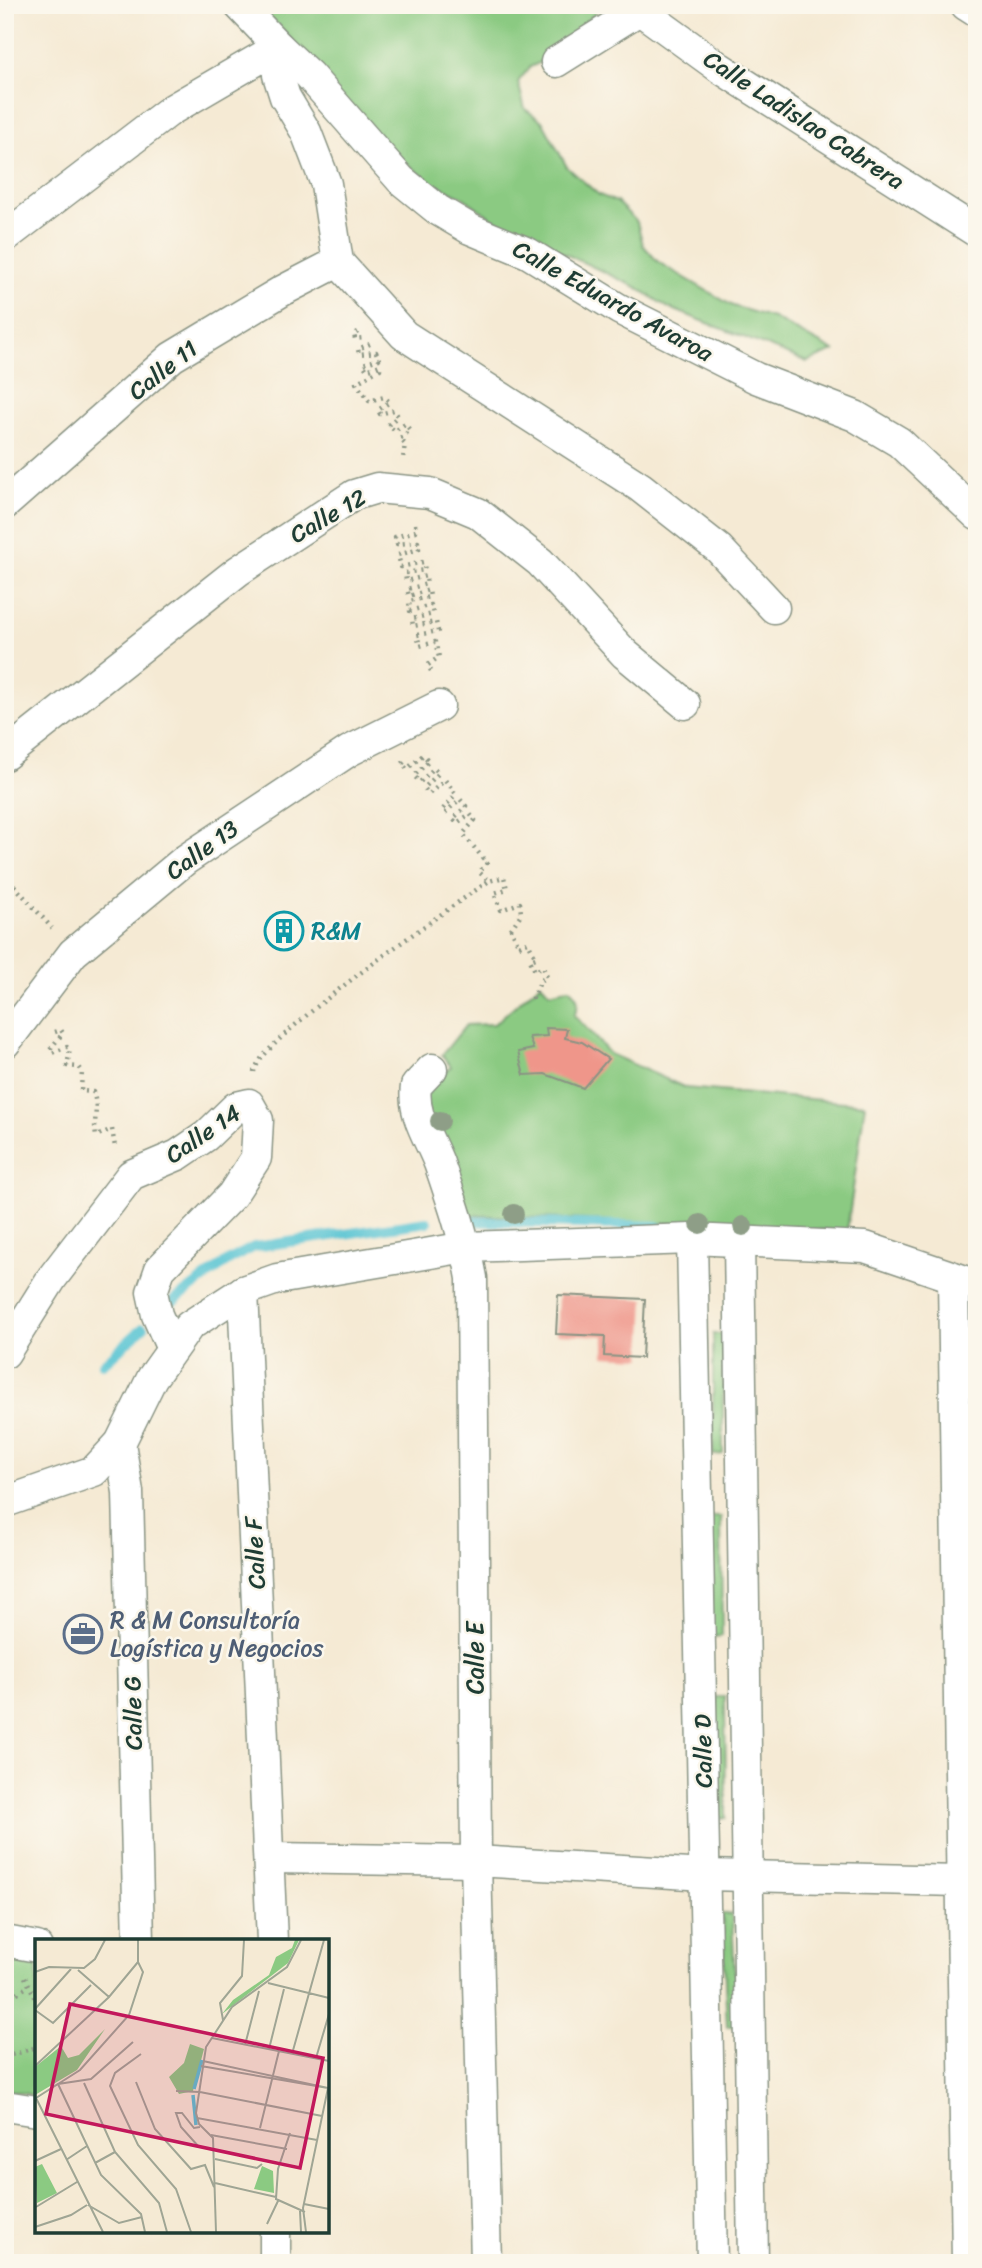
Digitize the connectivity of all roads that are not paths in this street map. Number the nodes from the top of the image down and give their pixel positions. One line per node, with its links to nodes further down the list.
1 (239, 5): 5 (street, Calle Eduardo Avaroa)
2 (966, 5): 4 (street)
3 (636, 8): 6 (street); 7 (street, Calle Ladislao Cabrera)
4 (977, 12)
5 (279, 47): 8 (street); 9 (street); 11 (street, Calle Eduardo Avaroa)
6 (556, 62)
7 (977, 232)
8 (5, 237)
9 (338, 262): 10 (street, Calle 11); 12 (street)
10 (5, 505)
11 (977, 515)
12 (774, 608)
13 (685, 704): 15 (street, Calle 12)
14 (439, 706): 16 (street, Calle 13)
15 (5, 755)
16 (5, 1043)
17 (432, 1069): 20 (street, Calle E)
18 (692, 1239): 19 (street); 20 (street); 31 (street, Calle D)
19 (739, 1240): 21 (street); 32 (street, Calle D)
20 (466, 1247): 22 (street); 30 (street, Calle E)
21 (965, 1281): 27 (street)
22 (243, 1291): 23 (street); 29 (street, Calle F)
23 (172, 1349): 24 (street, Calle 14); 25 (street)
24 (5, 1353)
25 (120, 1443): 26 (street); 34 (street, Calle G)
26 (5, 1502)
27 (967, 1573): 28 (street)
28 (968, 1788): 33 (street)
29 (270, 1858): 30 (street); 35 (street, Calle F)
30 (476, 1861): 31 (street); 44 (street, Calle E)
31 (705, 1875): 32 (street); 45 (street, Calle D)
32 (746, 1876): 33 (street); 46 (street, Calle D)
33 (960, 1881): 38 (street)
34 (139, 1939)
35 (272, 1939)
36 (5, 1941): 37 (street)
37 (35, 1947)
38 (969, 1993): 41 (street)
39 (5, 2106): 40 (street)
40 (35, 2111)
41 (972, 2209): 47 (street)
42 (275, 2233): 43 (street)
43 (275, 2263)
44 (486, 2263)
45 (712, 2263)
46 (753, 2263)
47 (967, 2263)

